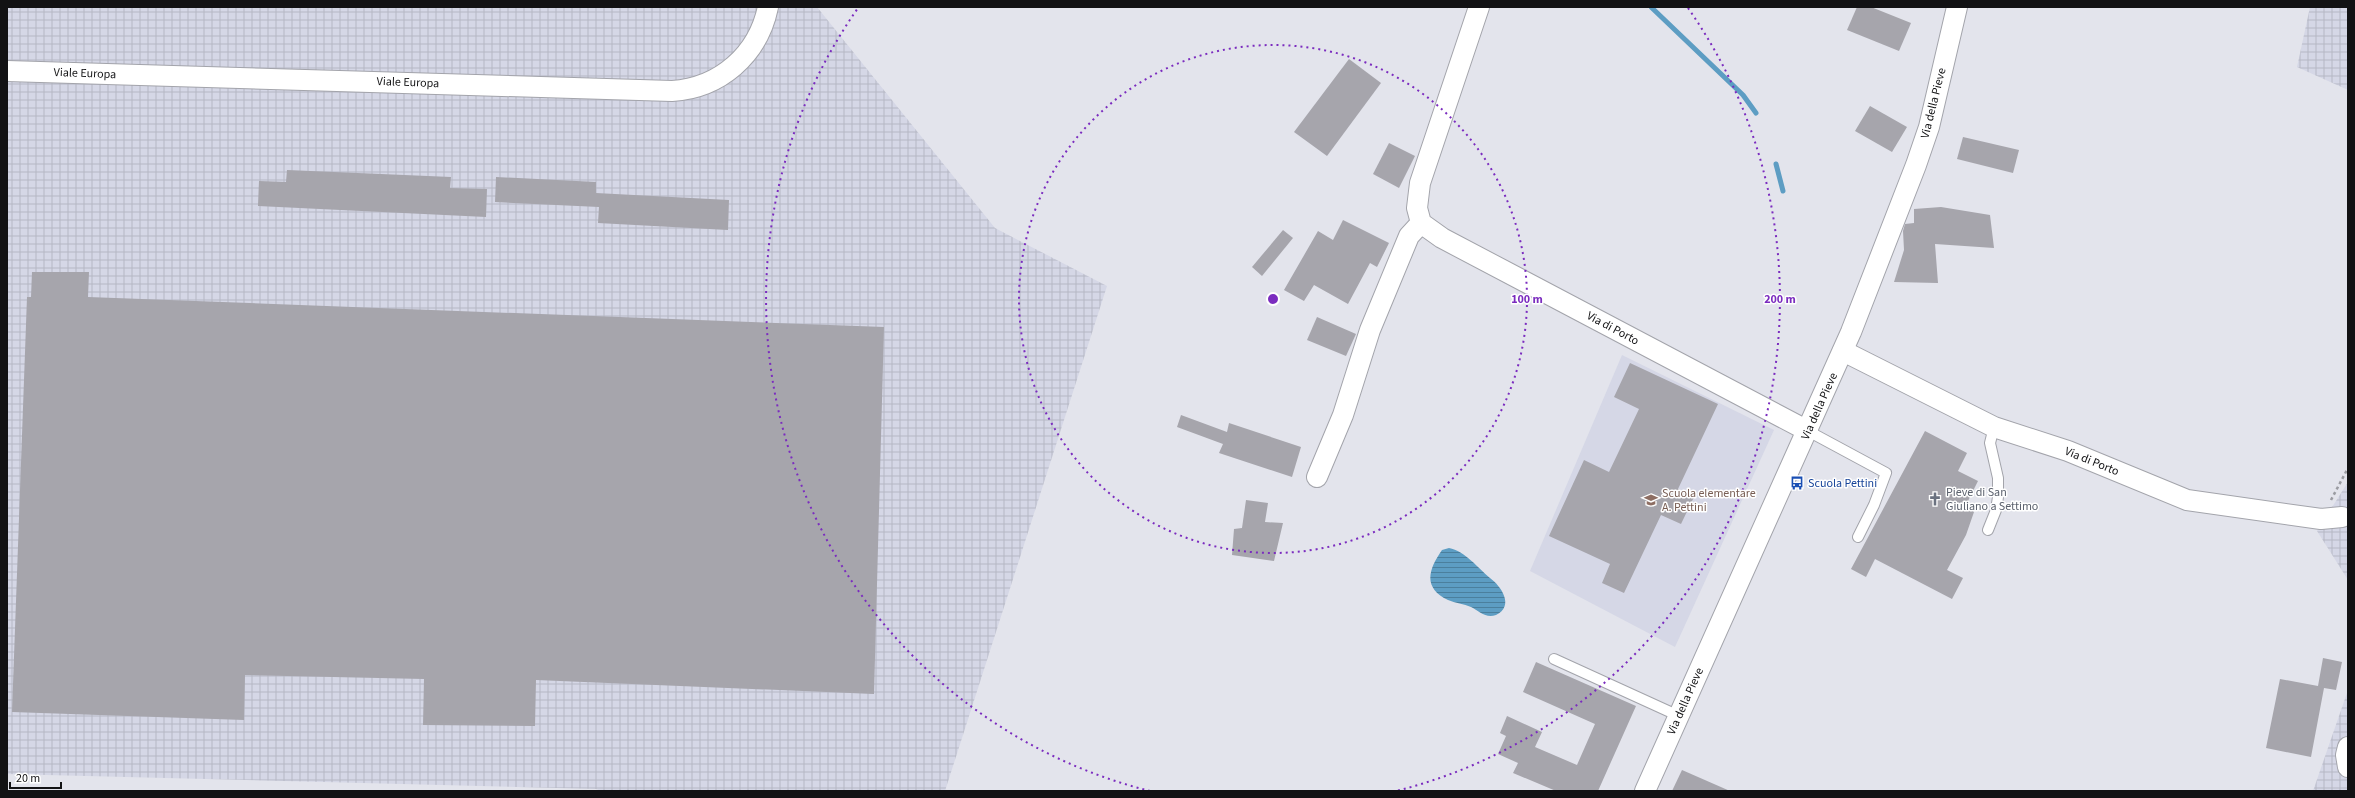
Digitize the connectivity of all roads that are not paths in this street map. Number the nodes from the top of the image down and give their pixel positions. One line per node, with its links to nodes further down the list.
1 (768, 7): 4 (street, Viale Europa)
2 (1479, 7): 5 (street)
3 (1957, 7): 6 (street, Via della Pieve)
4 (7, 71)
5 (1421, 223): 8 (street, Via di Porto); 9 (street)
6 (1843, 351): 7 (street, Via di Porto); 8 (street, Via della Pieve)
7 (1994, 428): 10 (street, Via di Porto); 11 (lane)
8 (1808, 431): 12 (lane); 14 (street, Via della Pieve)
9 (1317, 477)
10 (2346, 518)
11 (1988, 530)
12 (1858, 537)
13 (1554, 659): 14 (lane)
14 (1678, 716): 17 (street, Via della Pieve)
15 (2348, 747): 16 (street)
16 (2348, 767)
17 (1645, 791)

